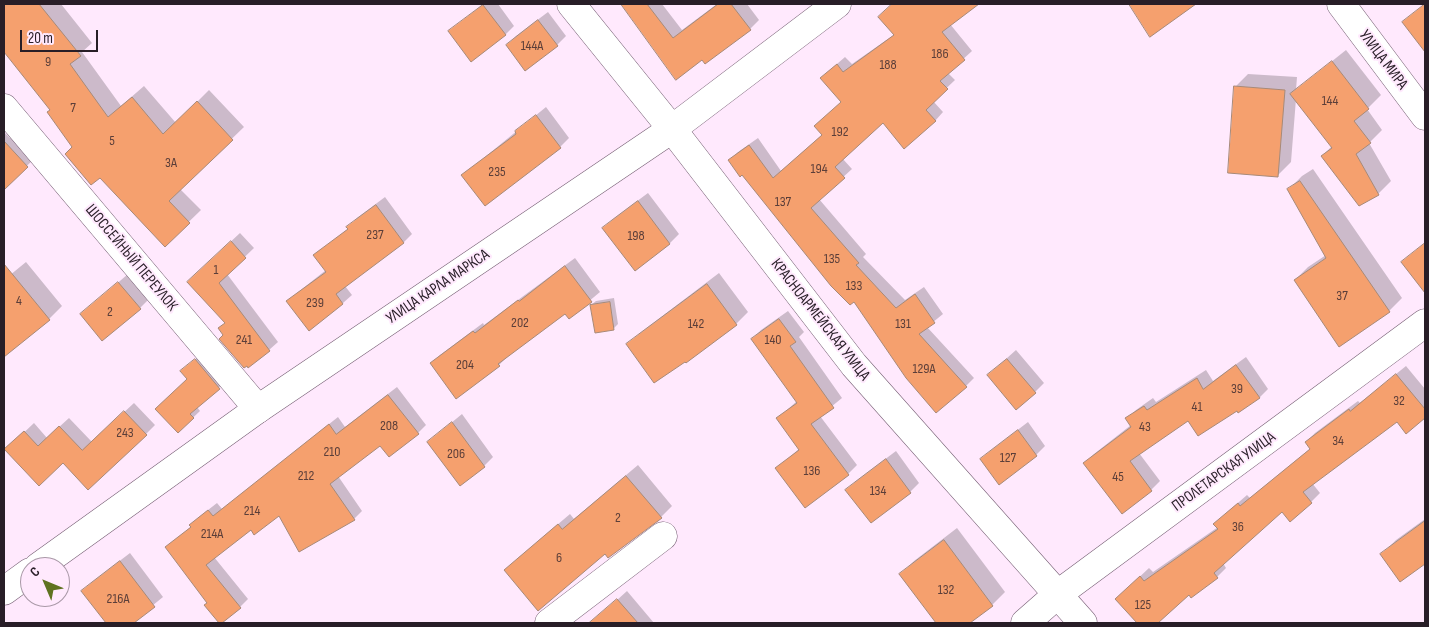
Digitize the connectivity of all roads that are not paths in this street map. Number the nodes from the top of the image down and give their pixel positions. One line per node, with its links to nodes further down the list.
1 (571, 4): 6 (street, КРАСНОАРМЕЙСКАЯ УЛИЦА)
2 (837, 4): 6 (street, УЛИЦА КАРЛА МАРКСА)
3 (1341, 4): 5 (street, УЛИЦА МИРА)
4 (4, 108): 8 (street, ШОССЕЙНЫЙ ПЕРЕУЛОК)
5 (1425, 116)
6 (672, 129): 8 (street, УЛИЦА КАРЛА МАРКСА); 13 (street, КРАСНОАРМЕЙСКАЯ УЛИЦА)
7 (1425, 323): 13 (street, ПРОЛЕТАРСКАЯ УЛИЦА)
8 (258, 409): 10 (street, УЛИЦА КАРЛА МАРКСА)
9 (663, 536): 14 (street)
10 (52, 557)
11 (20, 579): 12 (street)
12 (4, 591)
13 (1058, 594): 15 (street, ПРОЛЕТАРСКАЯ УЛИЦА); 16 (street, КРАСНОАРМЕЙСКАЯ УЛИЦА)
14 (549, 623)
15 (1024, 623)
16 (1083, 623)

